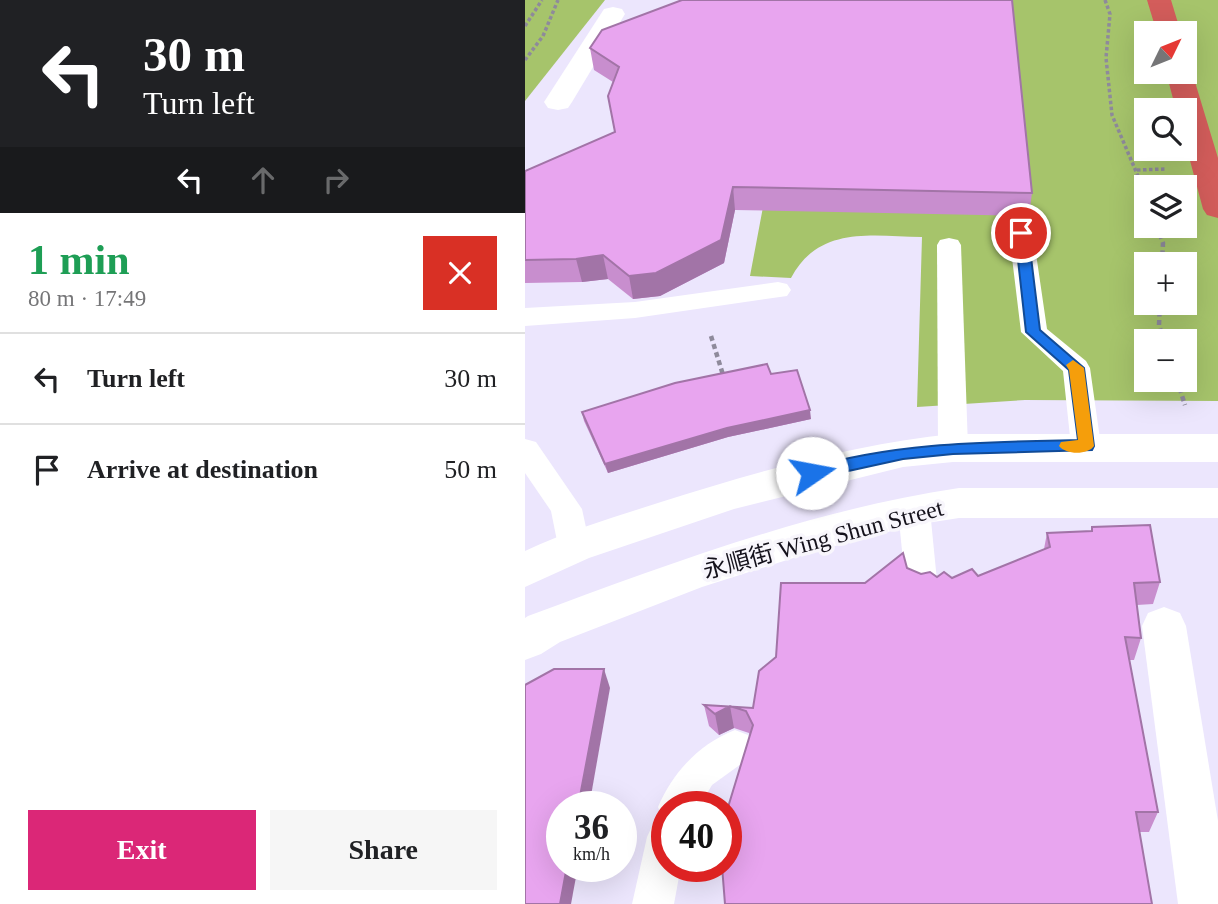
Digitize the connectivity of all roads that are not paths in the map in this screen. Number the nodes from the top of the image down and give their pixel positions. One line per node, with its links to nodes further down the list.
1 (1159, 0): 3 (highway)
2 (613, 14): 5 (street)
3 (1165, 21)
4 (1182, 84): 6 (highway)
5 (558, 102)
6 (1218, 209)
7 (1021, 233): 11 (lane)
8 (949, 245): 12 (lane)
9 (778, 290): 10 (lane)
10 (525, 317)
11 (1086, 446): 12 (street); 13 (street)
12 (953, 448): 17 (street)
13 (1218, 448)
14 (525, 450): 17 (lane)
15 (1218, 503): 16 (street, 永順街 Wing Shun Street)
16 (914, 510): 19 (lane); 21 (street, 永順街 Wing Shun Street)
17 (574, 547): 18 (street)
18 (525, 570)
19 (921, 581)
20 (1164, 626): 26 (street)
21 (525, 641)
22 (735, 747): 23 (lane)
23 (687, 791)
24 (658, 882): 25 (lane)
25 (653, 904)
26 (1205, 904)

